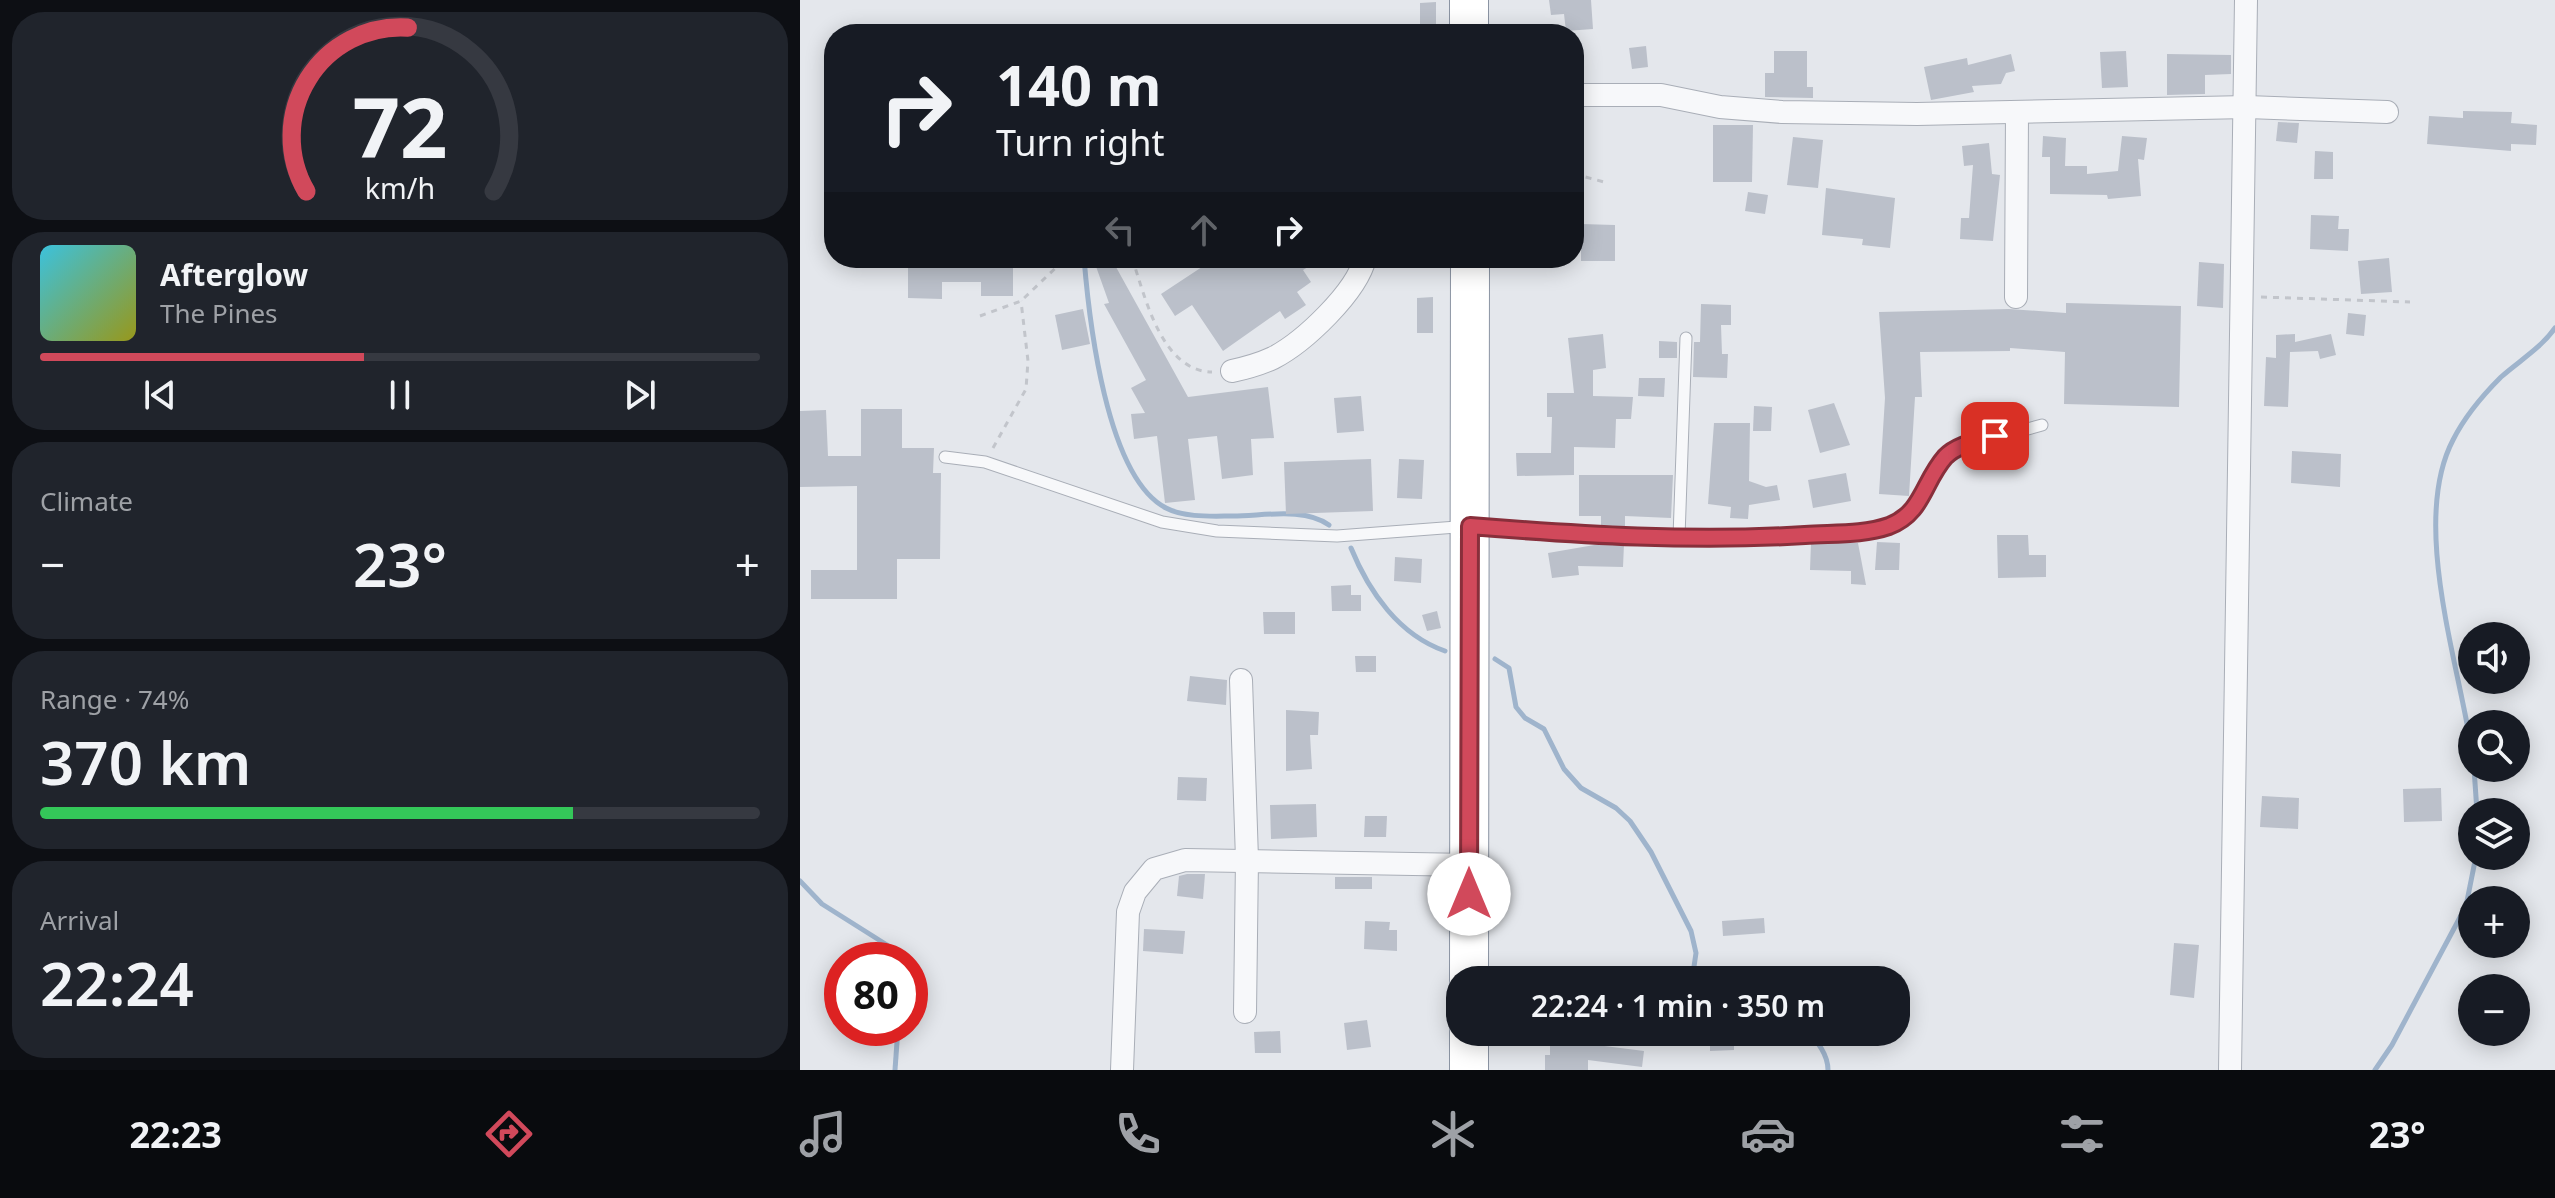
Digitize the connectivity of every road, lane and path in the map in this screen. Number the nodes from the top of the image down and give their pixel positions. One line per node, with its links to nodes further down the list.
1 (1469, 0): 3 (highway)
2 (2246, 0): 5 (street)
3 (1469, 24)
4 (1584, 95): 7 (street)
5 (2247, 107): 6 (street); 7 (street); 14 (street)
6 (2387, 112)
7 (2017, 113): 15 (street)
8 (1584, 177): 9 (path)
9 (1608, 183)
10 (1056, 268): 16 (path)
11 (1135, 268): 20 (path)
12 (1362, 268): 20 (street)
13 (1470, 268): 24 (highway)
14 (2242, 296): 17 (path); 34 (street)
15 (2016, 297)
16 (1021, 301): 18 (path); 23 (path)
17 (2410, 302)
18 (980, 316)
19 (1686, 338): 25 (lane)
20 (1232, 371)
21 (2042, 425): 25 (lane)
22 (945, 457): 23 (lane)
23 (985, 462): 24 (lane)
24 (1470, 526): 25 (lane); 28 (highway)
25 (1679, 537)
26 (1241, 680): 27 (street)
27 (1247, 859): 28 (street); 30 (street); 32 (street)
28 (1470, 865): 29 (highway)
29 (1469, 966)
30 (1245, 1012)
31 (1469, 1046): 33 (highway)
32 (1122, 1070)
33 (1469, 1070)
34 (2230, 1070)

